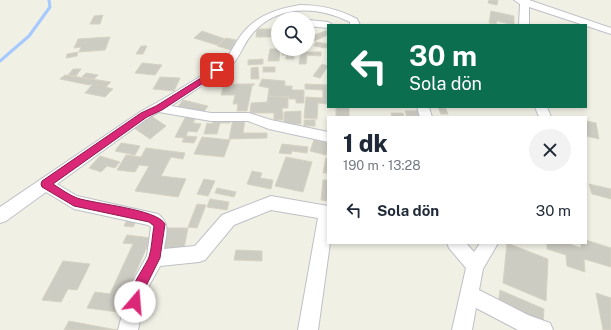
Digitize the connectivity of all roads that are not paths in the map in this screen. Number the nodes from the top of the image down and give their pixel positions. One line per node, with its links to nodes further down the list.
1 (522, 1): 6 (street); 8 (street)
2 (264, 18): 3 (street); 5 (street); 9 (street)
3 (271, 19)
4 (315, 24): 7 (street)
5 (355, 24)
6 (524, 24)
7 (327, 25)
8 (611, 31)
9 (159, 108): 10 (street); 11 (street)
10 (327, 137)
11 (46, 184): 13 (street); 16 (street)
12 (327, 213): 16 (street); 20 (street)
13 (0, 216)
14 (456, 244): 17 (street)
15 (489, 244): 17 (street)
16 (155, 258): 19 (street)
17 (475, 266): 18 (street)
18 (469, 295): 21 (street); 22 (street)
19 (128, 330)
20 (308, 330)
21 (462, 330)
22 (543, 330)

